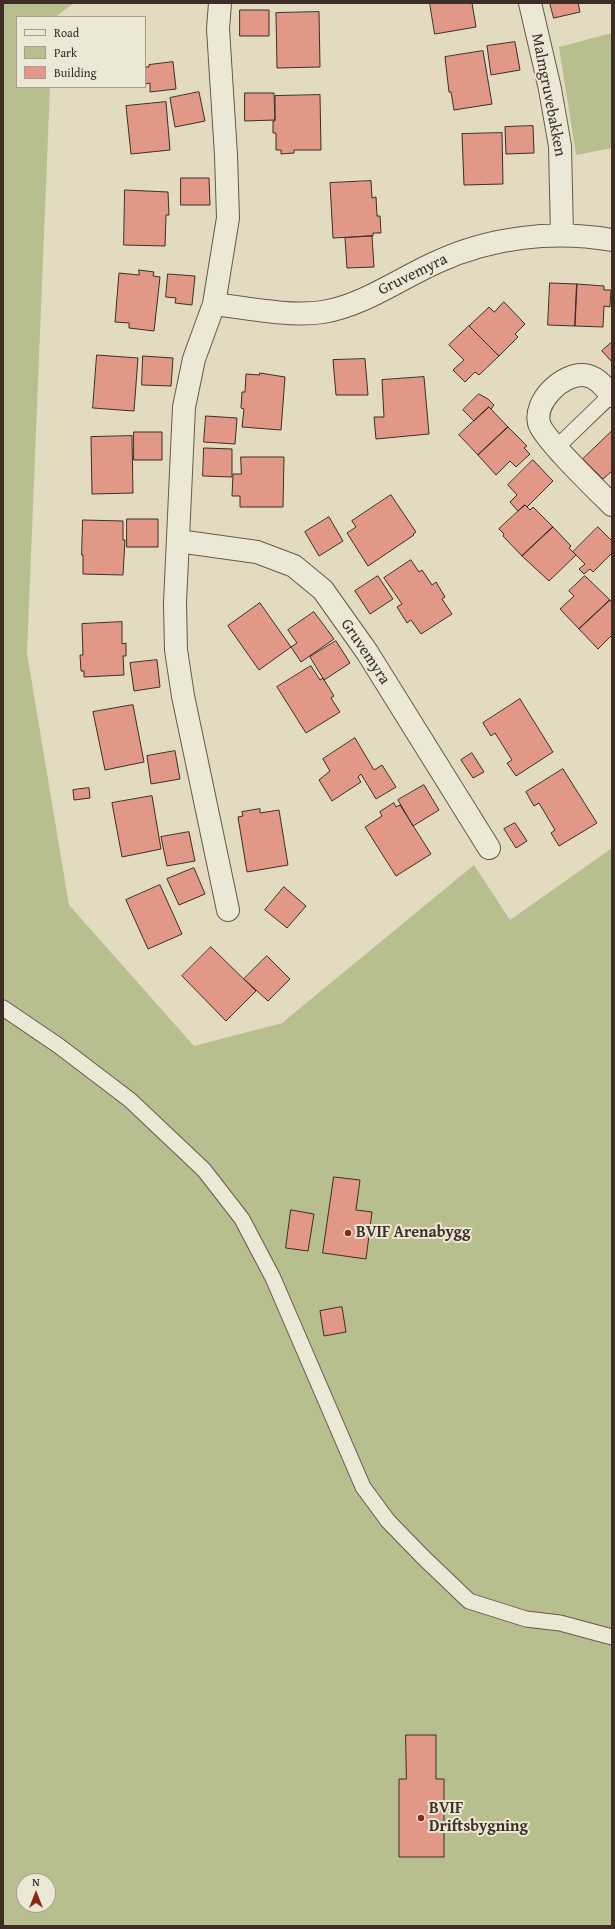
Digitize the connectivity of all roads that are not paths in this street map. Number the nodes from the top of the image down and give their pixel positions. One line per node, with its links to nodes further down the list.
1 (220, 3): 5 (street)
2 (530, 3): 3 (street, Malmgruvebakken)
3 (562, 235): 4 (street, Gruvemyra); 5 (street, Gruvemyra)
4 (612, 240)
5 (214, 304): 9 (street)
6 (611, 395): 7 (lane); 7 (street)
7 (556, 448): 8 (street)
8 (612, 505)
9 (178, 541): 10 (street, Gruvemyra); 11 (street)
10 (489, 848)
11 (228, 910)
12 (3, 1008): 13 (lane)
13 (612, 1637)

